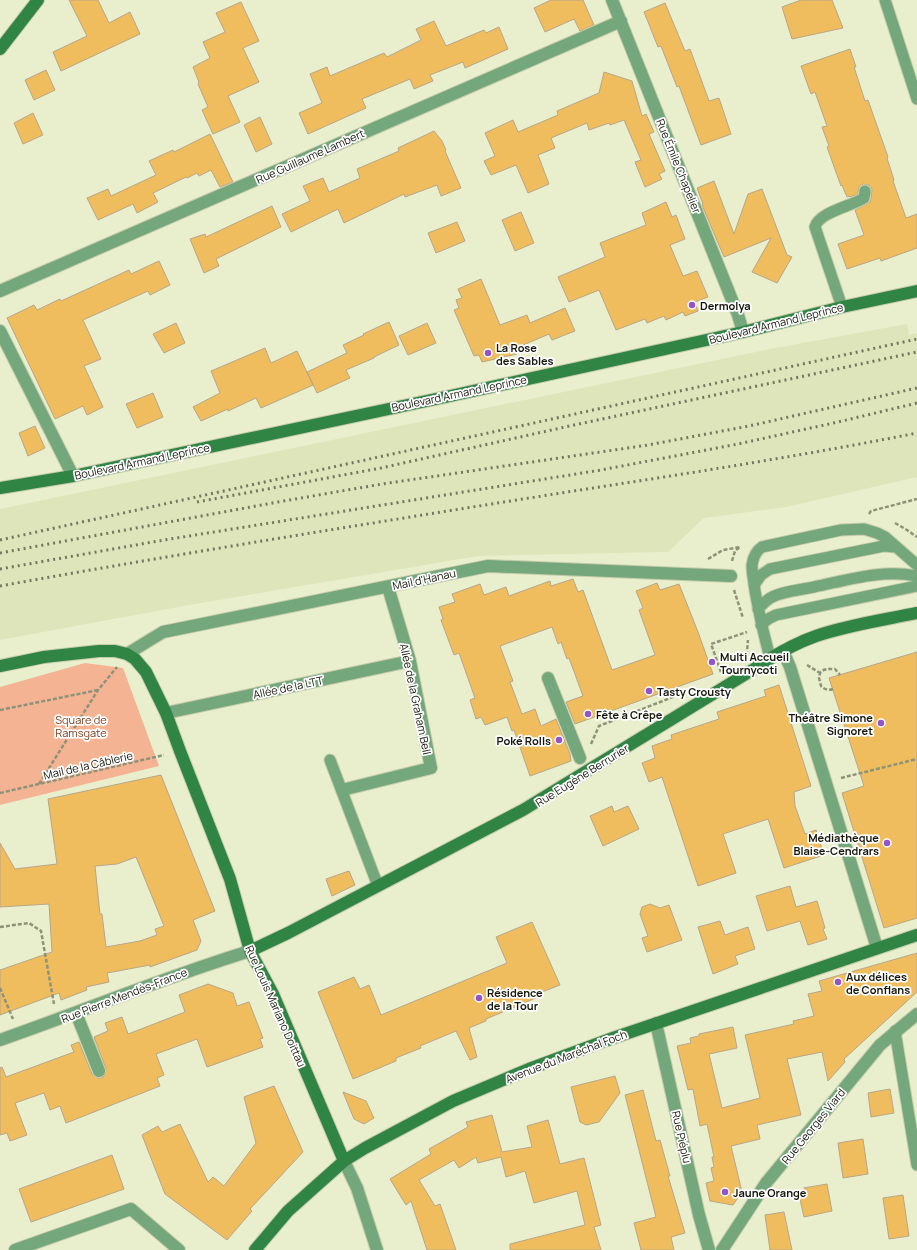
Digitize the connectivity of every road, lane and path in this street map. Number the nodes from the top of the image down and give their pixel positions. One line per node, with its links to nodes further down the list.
1 (38, 0): 5 (street)
2 (612, 0): 4 (street, Rue Émile Chapelier)
3 (885, 0): 6 (lane)
4 (621, 21): 9 (street, Rue Guillaume Lambert); 12 (street, Rue Émile Chapelier)
5 (0, 49)
6 (917, 99)
7 (865, 191): 10 (lane)
8 (917, 290): 10 (street, Boulevard Armand Leprince)
9 (0, 291)
10 (842, 307): 12 (street, Boulevard Armand Leprince)
11 (0, 331): 13 (street)
12 (743, 332): 13 (street, Boulevard Armand Leprince)
13 (73, 476): 14 (street, Boulevard Armand Leprince)
14 (0, 488)
15 (917, 499): 16 (path)
16 (867, 516)
17 (895, 546): 19 (lane); 23 (lane); 23 (lane)
18 (741, 547): 20 (path)
19 (917, 565)
20 (699, 575): 21 (street, Mail d'Hanau); 25 (street, Mail d'Hanau)
21 (732, 576)
22 (917, 576): 26 (lane)
23 (754, 585): 26 (lane)
24 (917, 586): 28 (lane)
25 (388, 587): 31 (street, Mail d'Hanau); 33 (street, Allée de la Graham Bell)
26 (758, 609): 28 (lane)
27 (917, 613): 30 (street, Rue Eugène Berrurier)
28 (761, 626): 32 (lane)
29 (747, 632): 35 (path)
30 (784, 651): 32 (street, Rue Eugène Berrurier); 47 (street)
31 (128, 654): 34 (street); 39 (path); 42 (street, Rue Louis Mariano Doittau)
32 (770, 658): 51 (street, Rue Eugène Berrurier)
33 (410, 661): 42 (street, Allée de la LTT); 49 (street, Allée de la Graham Bell)
34 (0, 666)
35 (719, 675)
36 (840, 675): 38 (path)
37 (548, 678): 44 (street)
38 (833, 689)
39 (98, 690): 41 (path); 48 (path)
40 (681, 694): 44 (path)
41 (0, 710)
42 (166, 713): 43 (street, Rue Louis Mariano Doittau)
43 (180, 751): 48 (path, Mail de la Câblerie); 55 (street, Rue Louis Mariano Doittau)
44 (580, 758)
45 (917, 759): 47 (path)
46 (330, 760): 49 (lane)
47 (825, 782): 54 (street)
48 (38, 784): 50 (path, Mail de la Câblerie)
49 (342, 790): 51 (lane)
50 (0, 793)
51 (378, 886): 55 (street, Rue Eugène Berrurier)
52 (0, 927): 59 (path)
53 (917, 935): 54 (street, Avenue du Maréchal Foch)
54 (877, 948): 60 (street, Avenue du Maréchal Foch)
55 (250, 951): 57 (street, Rue Pierre Mendès-France); 65 (street, Rue Louis Mariano Doittau)
56 (0, 988): 62 (path)
57 (76, 1013): 59 (street, Rue Pierre Mendès-France); 64 (street)
58 (917, 1014): 61 (street, Rue Georges Viard)
59 (58, 1020): 62 (street, Rue Pierre Mendès-France)
60 (656, 1023): 65 (street, Avenue du Maréchal Foch); 71 (street, Rue Piéplu)
61 (895, 1031): 66 (lane); 72 (street, Rue Georges Viard)
62 (19, 1034): 63 (street, Rue Pierre Mendès-France)
63 (0, 1040)
64 (99, 1071)
65 (344, 1161): 69 (street, Avenue du Maréchal Foch); 70 (street, Rue Louis Mariano Doittau)
66 (917, 1165)
67 (15, 1250): 68 (street)
68 (179, 1250)
69 (255, 1250)
70 (377, 1250)
71 (709, 1250)
72 (722, 1250)

